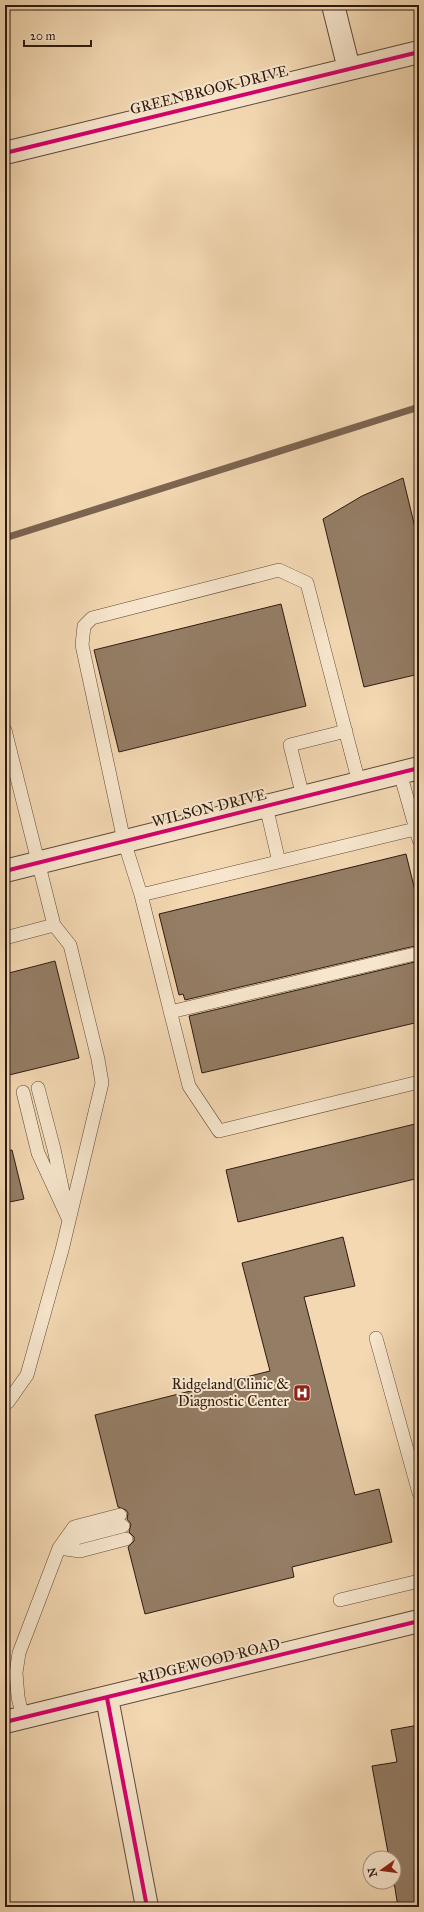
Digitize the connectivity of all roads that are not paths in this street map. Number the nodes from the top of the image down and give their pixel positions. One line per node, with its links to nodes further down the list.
1 (333, 5): 3 (street)
2 (419, 52): 3 (street, GREENBROOK DRIVE)
3 (349, 69): 4 (street, GREENBROOK DRIVE)
4 (5, 153)
5 (5, 730): 14 (lane)
6 (346, 731): 8 (lane); 9 (lane); 12 (lane)
7 (410, 771): 8 (street, WILSON DRIVE); 11 (lane)
8 (359, 783): 9 (street, WILSON DRIVE)
9 (303, 797): 10 (street, WILSON DRIVE)
10 (266, 806): 12 (street, WILSON DRIVE); 13 (lane)
11 (417, 835): 13 (lane)
12 (124, 841): 14 (street, WILSON DRIVE); 16 (lane)
13 (279, 862): 16 (lane)
14 (38, 863): 15 (street, WILSON DRIVE); 17 (lane)
15 (5, 871)
16 (141, 895): 20 (lane)
17 (54, 925): 18 (lane); 24 (lane)
18 (5, 938)
19 (419, 953): 20 (lane)
20 (170, 1012): 21 (lane)
21 (419, 1082)
22 (38, 1088): 24 (lane)
23 (22, 1092): 24 (lane)
24 (69, 1220): 26 (lane)
25 (376, 1338): 27 (lane)
26 (5, 1402)
27 (419, 1493)
28 (59, 1548): 28 (lane); 33 (lane)
29 (419, 1581): 30 (lane)
30 (340, 1600)
31 (419, 1621): 32 (street, RIDGEWOOD ROAD)
32 (107, 1698): 33 (street, RIDGEWOOD ROAD); 34 (street)
33 (14, 1720)
34 (147, 1907)

